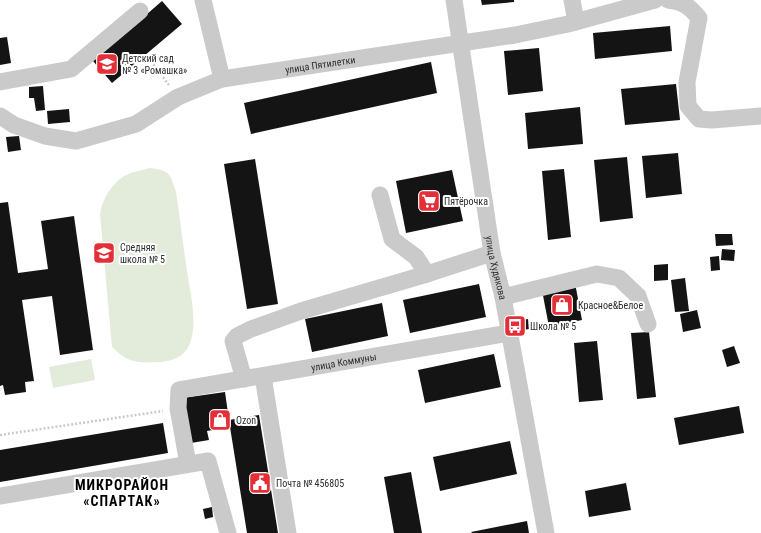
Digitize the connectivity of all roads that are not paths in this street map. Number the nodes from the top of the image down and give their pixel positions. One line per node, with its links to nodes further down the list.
1 (203, 0): 9 (street)
2 (454, 0): 8 (street, улица Худякова)
3 (572, 0): 7 (street)
4 (655, 0): 7 (street, улица Пятилетки)
5 (668, 0): 12 (street)
6 (140, 11): 10 (street)
7 (576, 22): 8 (street, улица Пятилетки)
8 (461, 44): 9 (street, улица Пятилетки); 14 (street, улица Худякова)
9 (222, 79): 11 (street, улица Пятилетки)
10 (0, 82)
11 (0, 116)
12 (761, 116)
13 (380, 195): 15 (street)
14 (492, 253): 15 (street); 16 (street, улица Худякова)
15 (427, 274): 20 (street)
16 (502, 297): 17 (street); 18 (street, улица Худякова)
17 (648, 324)
18 (509, 334): 19 (street, улица Коммуны); 25 (street, улица Худякова)
19 (263, 376): 20 (street, улица Коммуны); 24 (street)
20 (244, 379): 21 (street, улица Коммуны)
21 (188, 464): 22 (street); 23 (street)
22 (0, 496)
23 (228, 533)
24 (288, 533)
25 (546, 533)

